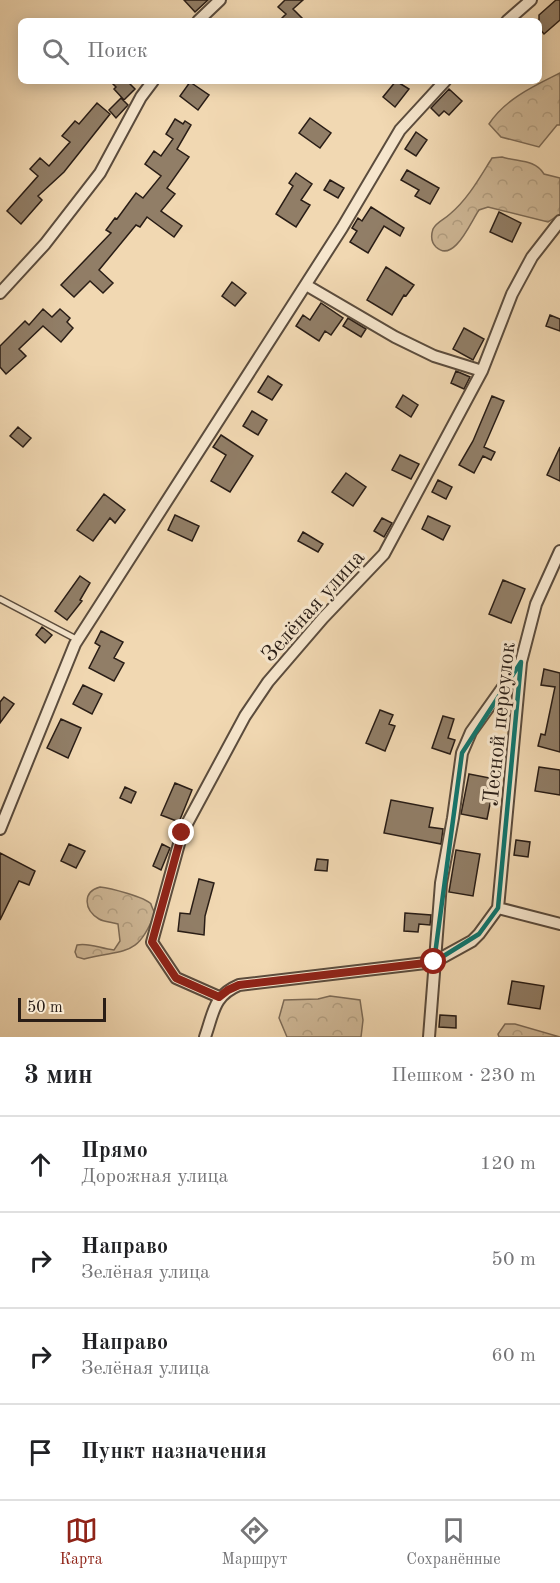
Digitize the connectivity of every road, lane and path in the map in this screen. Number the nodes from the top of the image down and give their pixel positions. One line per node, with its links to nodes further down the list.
1 (220, 0): 3 (street)
2 (531, 0): 4 (street)
3 (201, 18)
4 (510, 18)
5 (151, 84): 9 (street)
6 (442, 84): 8 (street)
7 (560, 221): 10 (street, Зелёная улица)
8 (306, 285): 10 (street); 13 (street)
9 (0, 293)
10 (482, 371): 19 (street, Зелёная улица)
11 (560, 551): 14 (street, Лесной переулок)
12 (0, 599): 13 (lane)
13 (78, 640): 15 (street)
14 (521, 662): 16 (street, Лесной переулок); 18 (street)
15 (0, 829)
16 (498, 908): 17 (street); 18 (street)
17 (560, 924)
18 (434, 962): 19 (street); 21 (street)
19 (219, 997): 20 (street)
20 (205, 1037)
21 (429, 1037)

